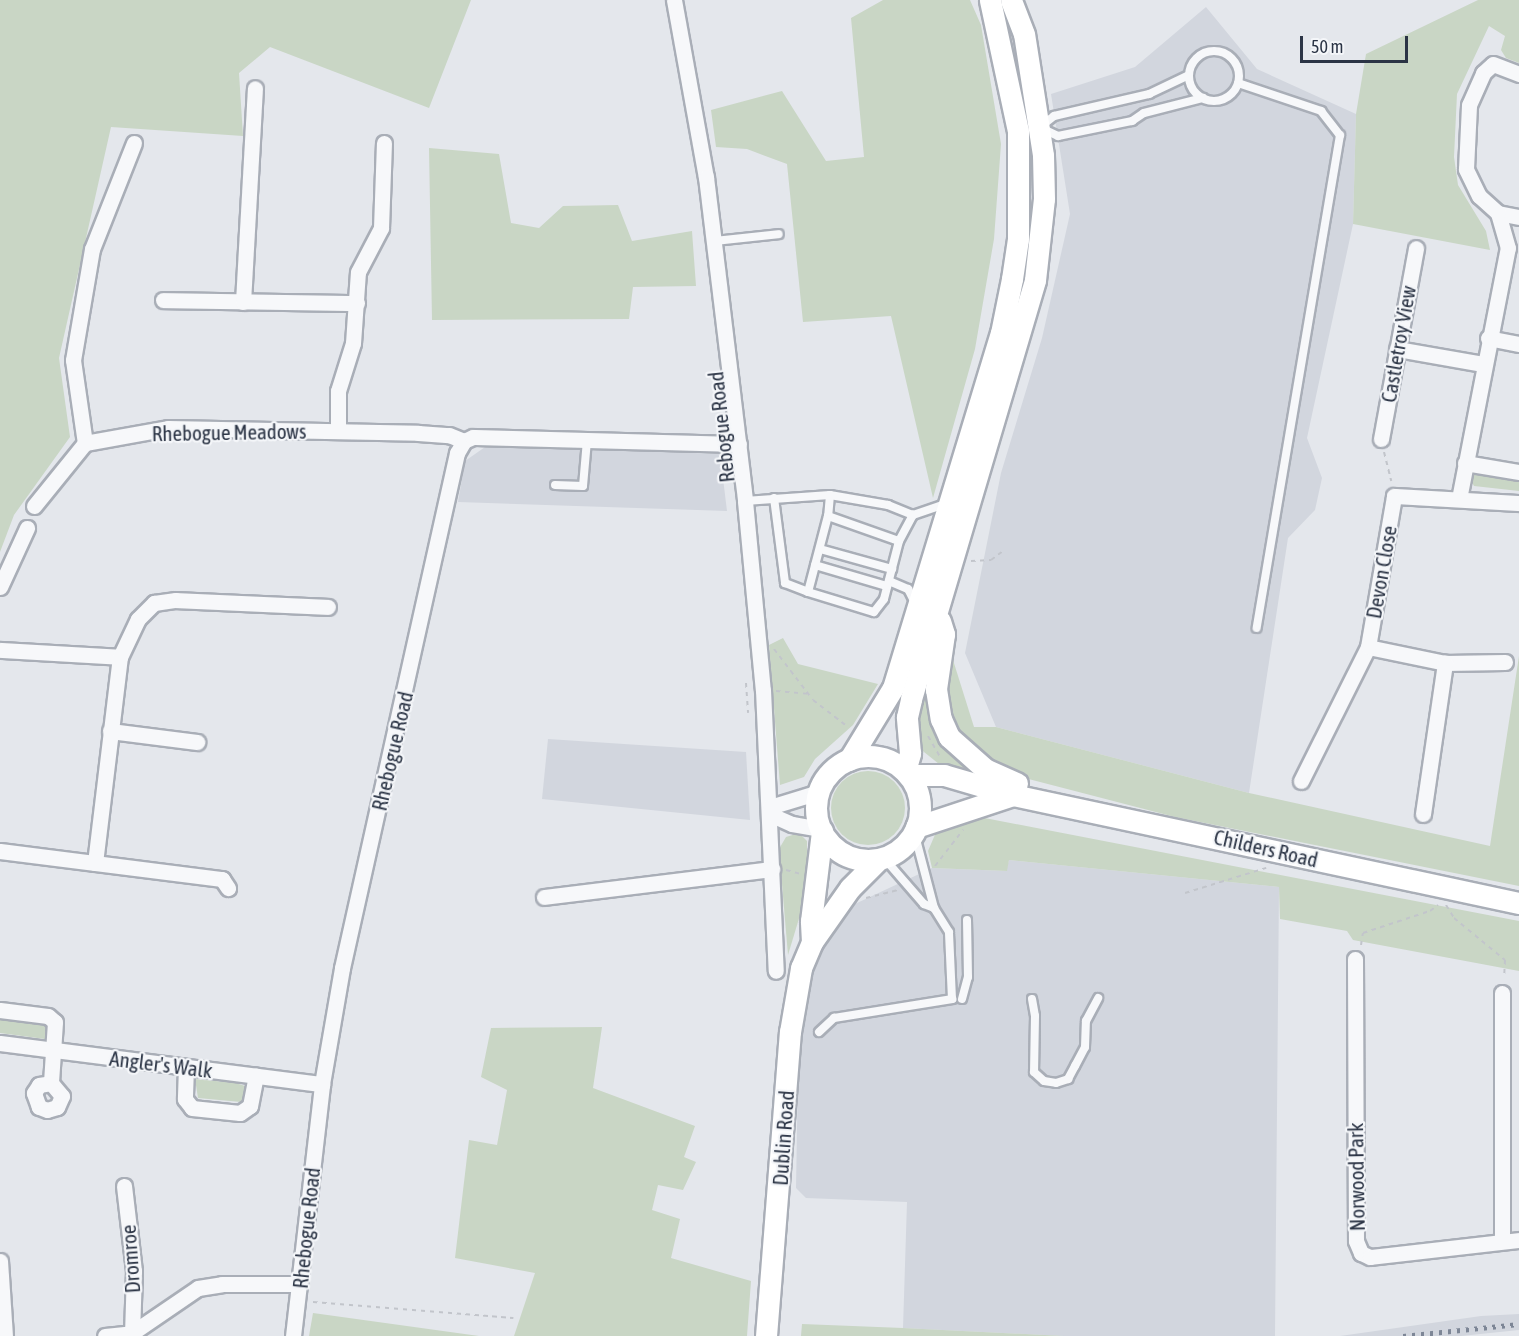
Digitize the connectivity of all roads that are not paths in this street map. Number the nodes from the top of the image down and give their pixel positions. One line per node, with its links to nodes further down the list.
1 (674, 0): 16 (street, Rebogue Road)
2 (990, 0): 10 (main road)
3 (1011, 0): 9 (main road)
4 (1519, 74): 13 (street)
5 (1189, 75): 6 (lane); 8 (lane); 9 (lane)
6 (1238, 83): 8 (lane); 54 (lane)
7 (255, 88): 19 (street)
8 (1203, 98): 9 (lane)
9 (1040, 127): 10 (lane); 52 (main road)
10 (1018, 131): 37 (main road)
11 (134, 143): 29 (street)
12 (384, 143): 20 (street, Rhebogue Meadows)
13 (1498, 213): 14 (street); 21 (street)
14 (1519, 217)
15 (779, 234): 16 (lane)
16 (714, 241): 30 (street, Rebogue Road)
17 (1416, 248): 23 (street, Castletroy View)
18 (163, 300): 19 (street)
19 (243, 302): 20 (street)
20 (357, 303): 25 (street, Rhebogue Meadows)
21 (1488, 338): 22 (street); 24 (street)
22 (1519, 345)
23 (1397, 349): 24 (street); 26 (street, Castletroy View)
24 (1482, 364): 31 (street)
25 (338, 431): 28 (street, Rhebogue Meadows); 29 (street, Rhebogue Meadows)
26 (1382, 439)
27 (587, 440): 28 (street); 30 (street); 33 (lane)
28 (464, 441): 94 (street, Rhebogue Road)
29 (85, 443): 40 (street)
30 (739, 444): 38 (street, Rebogue Road)
31 (1465, 463): 32 (street); 36 (street)
32 (1519, 472)
33 (555, 485)
34 (830, 495): 35 (lane); 41 (lane); 42 (lane)
35 (774, 498): 38 (lane); 50 (lane)
36 (1459, 499): 39 (street); 55 (street, Devon Close)
37 (952, 500): 41 (lane); 53 (main road)
38 (745, 501): 67 (street, Rebogue Road)
39 (1519, 503)
40 (34, 506)
41 (913, 515): 44 (lane)
42 (828, 516): 44 (lane); 45 (lane)
43 (27, 528): 49 (street)
44 (898, 541): 47 (lane)
45 (820, 549): 46 (lane); 47 (lane)
46 (815, 565): 48 (lane); 50 (lane)
47 (892, 569): 48 (lane)
48 (888, 584): 50 (lane); 53 (lane)
49 (0, 587)
50 (808, 592)
51 (328, 607): 57 (street)
52 (937, 611): 63 (main road); 66 (main road)
53 (914, 620): 62 (main road)
54 (1257, 628)
55 (1368, 647): 59 (street, Devon Close); 64 (street, Devon Close)
56 (0, 650): 57 (street)
57 (120, 657): 60 (street)
58 (1505, 662): 59 (street, Devon Close)
59 (1445, 663): 68 (street)
60 (110, 731): 61 (street); 73 (street)
61 (197, 742)
62 (849, 760): 63 (main road); 65 (main road)
63 (907, 773): 66 (main road, Childers Road); 70 (main road)
64 (1301, 781)
65 (819, 792): 67 (street); 69 (main road)
66 (1023, 797): 70 (main road); 77 (main road, Childers Road)
67 (770, 807): 69 (street); 74 (street, Rebogue Road)
68 (1423, 814)
69 (821, 830): 72 (main road); 80 (main road)
70 (915, 830): 72 (main road); 78 (lane)
71 (0, 851): 73 (street)
72 (881, 859): 78 (lane); 80 (main road)
73 (95, 863): 75 (street)
74 (776, 867): 76 (street); 82 (street, Rebogue Road)
75 (228, 888)
76 (544, 897)
77 (1519, 903)
78 (934, 908): 88 (lane)
79 (967, 920): 85 (lane)
80 (812, 942): 104 (main road, Dublin Road)
81 (1354, 959): 97 (street, Norwood Park)
82 (776, 971)
83 (1502, 993): 97 (street)
84 (1098, 998): 86 (lane)
85 (962, 999)
86 (1032, 999)
87 (0, 1010): 90 (street)
88 (819, 1032)
89 (0, 1043): 90 (street, Angler's Walk)
90 (55, 1052): 91 (street, Angler's Walk); 93 (street)
91 (186, 1067): 92 (street, Angler's Walk); 92 (street)
92 (256, 1076): 94 (street, Angler's Walk)
93 (51, 1083)
94 (322, 1084): 99 (street, Rhebogue Road)
95 (124, 1186): 100 (street, Dromroe)
96 (1519, 1240): 97 (street, Norwood Park)
97 (1502, 1241)
98 (0, 1261): 101 (street)
99 (299, 1284): 100 (street, Dromroe); 103 (street, Rhebogue Road)
100 (132, 1333): 102 (street, Dromroe)
101 (5, 1336)
102 (105, 1336)
103 (293, 1336)
104 (766, 1336)

